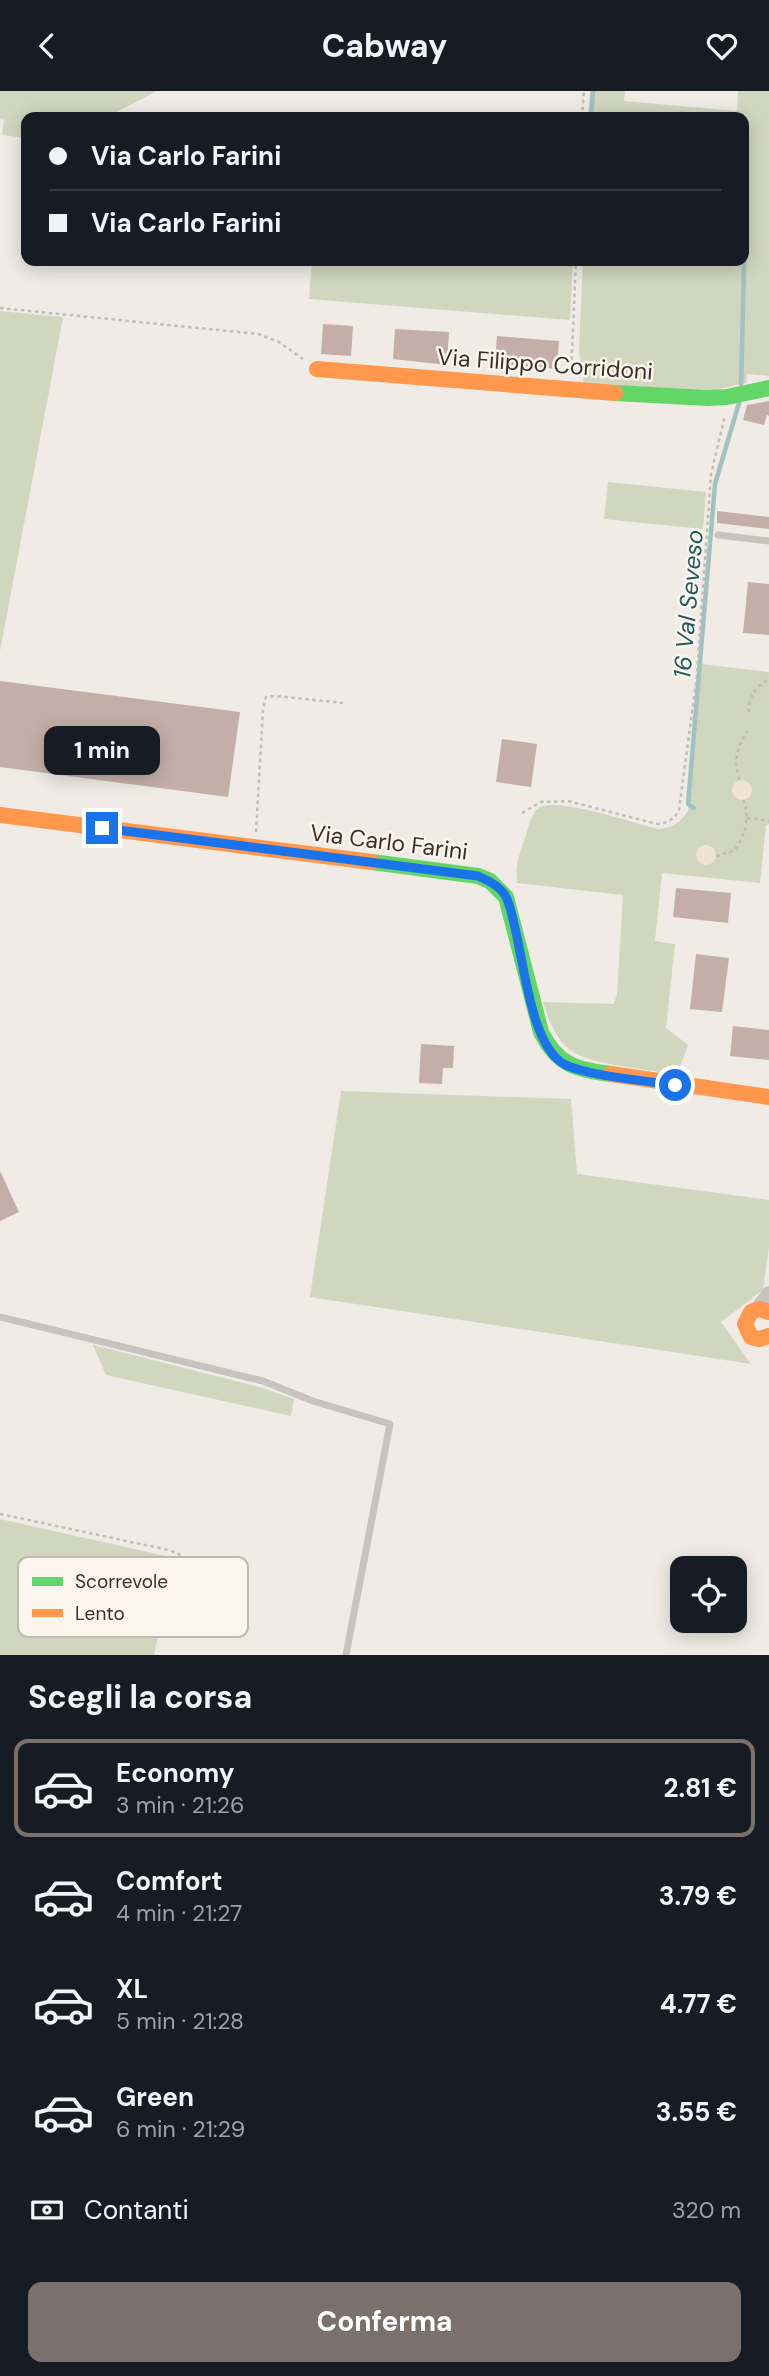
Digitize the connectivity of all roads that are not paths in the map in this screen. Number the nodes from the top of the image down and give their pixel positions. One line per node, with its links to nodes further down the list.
1 (317, 369): 2 (street, Via Filippo Corridoni)
2 (769, 388)
3 (718, 535): 4 (lane)
4 (769, 541)
5 (0, 815): 6 (street, Via Carlo Farini)
6 (769, 1097)
7 (769, 1293): 8 (street)
8 (763, 1310): 10 (street)
9 (0, 1317): 11 (lane)
10 (769, 1336)
11 (346, 1655)

